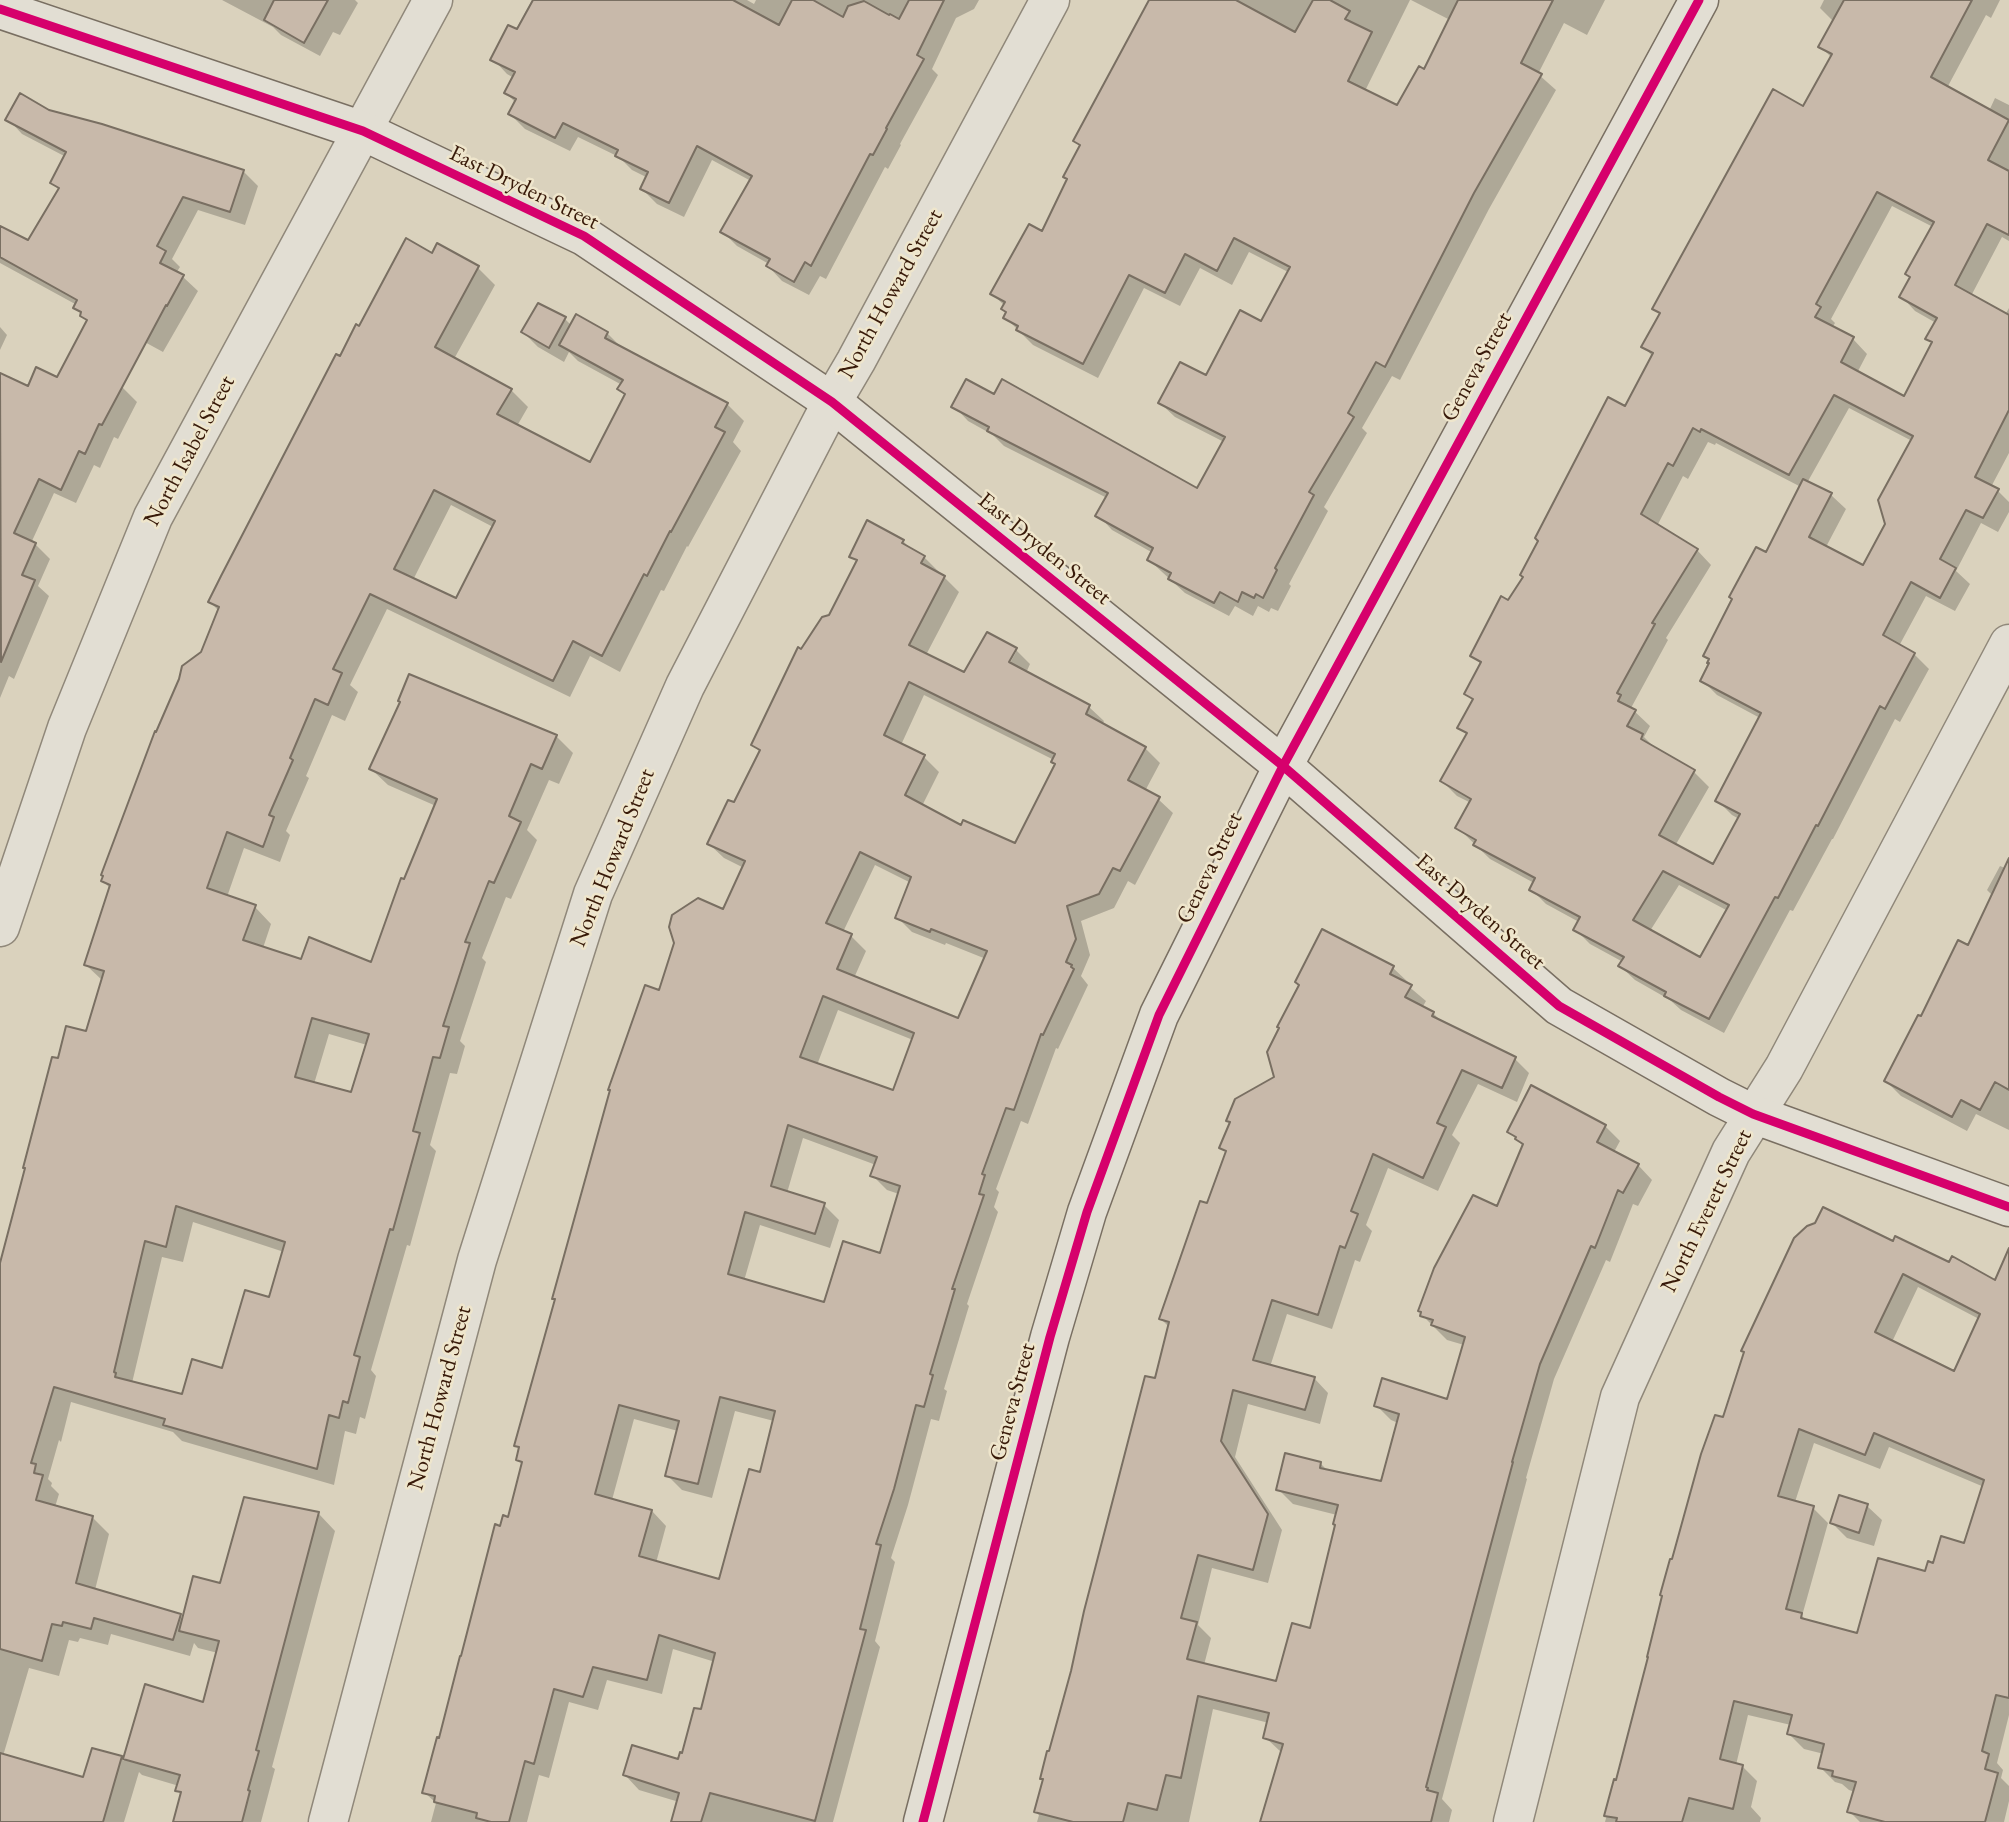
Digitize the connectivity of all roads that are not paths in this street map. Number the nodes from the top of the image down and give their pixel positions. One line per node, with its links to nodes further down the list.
1 (433, 0): 5 (street, North Isabel Street)
2 (1050, 0): 6 (street, North Howard Street)
3 (1699, 0): 8 (street, Geneva Street)
4 (0, 9): 5 (street, East Dryden Street)
5 (363, 131): 6 (street, East Dryden Street); 9 (street, North Isabel Street)
6 (832, 402): 8 (street, East Dryden Street); 12 (street, North Howard Street)
7 (2009, 644): 10 (street, North Everett Street)
8 (1283, 766): 10 (street, East Dryden Street); 13 (street, Geneva Street)
9 (0, 927)
10 (1754, 1114): 11 (street, East Dryden Street); 14 (street, North Everett Street)
11 (2009, 1207)
12 (328, 1822)
13 (923, 1822)
14 (1513, 1822)

